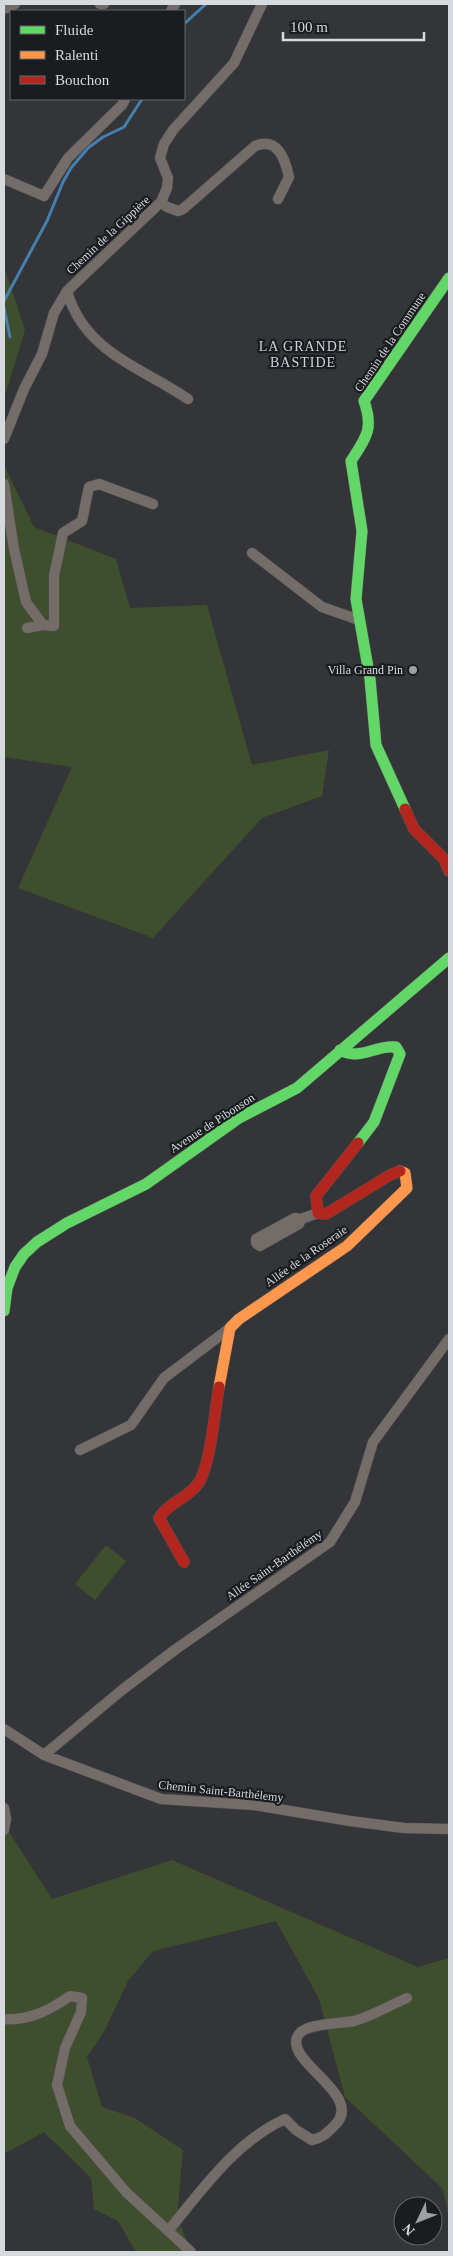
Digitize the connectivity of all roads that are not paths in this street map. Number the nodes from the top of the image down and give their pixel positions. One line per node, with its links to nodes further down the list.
1 (16, 4): 5 (street)
2 (100, 4): 3 (street)
3 (104, 4)
4 (262, 4): 9 (street, Chemin de la Gippière)
5 (4, 9)
6 (124, 100): 7 (street)
7 (4, 179)
8 (278, 199): 9 (street)
9 (161, 202): 11 (street, Chemin de la Gippière)
10 (449, 278): 17 (street, Chemin de la Commune)
11 (67, 291): 12 (street, Chemin de la Gippière); 13 (street)
12 (188, 399)
13 (4, 439)
14 (4, 484): 18 (street)
15 (153, 504): 18 (street)
16 (252, 553): 17 (street)
17 (359, 620): 20 (street, Chemin de la Commune)
18 (43, 625): 19 (street)
19 (27, 628)
20 (449, 870)
21 (449, 958): 22 (street, Avenue de Pibonson)
22 (340, 1050): 23 (street); 25 (street, Avenue de Pibonson)
23 (318, 1213): 24 (street); 26 (street, Allée de la Roseraie)
24 (301, 1219)
25 (4, 1311)
26 (230, 1328): 28 (street); 29 (street)
27 (449, 1338): 31 (street, Allée Saint-Barthélémy)
28 (80, 1450)
29 (184, 1562)
30 (4, 1729): 31 (street, Chemin Saint-Barthélemy)
31 (44, 1755): 33 (street, Chemin Saint-Barthélemy)
32 (4, 1808): 34 (street)
33 (449, 1829)
34 (4, 1830)
35 (407, 1998): 37 (street)
36 (4, 2019): 37 (street)
37 (168, 2231): 38 (street)
38 (191, 2252)

